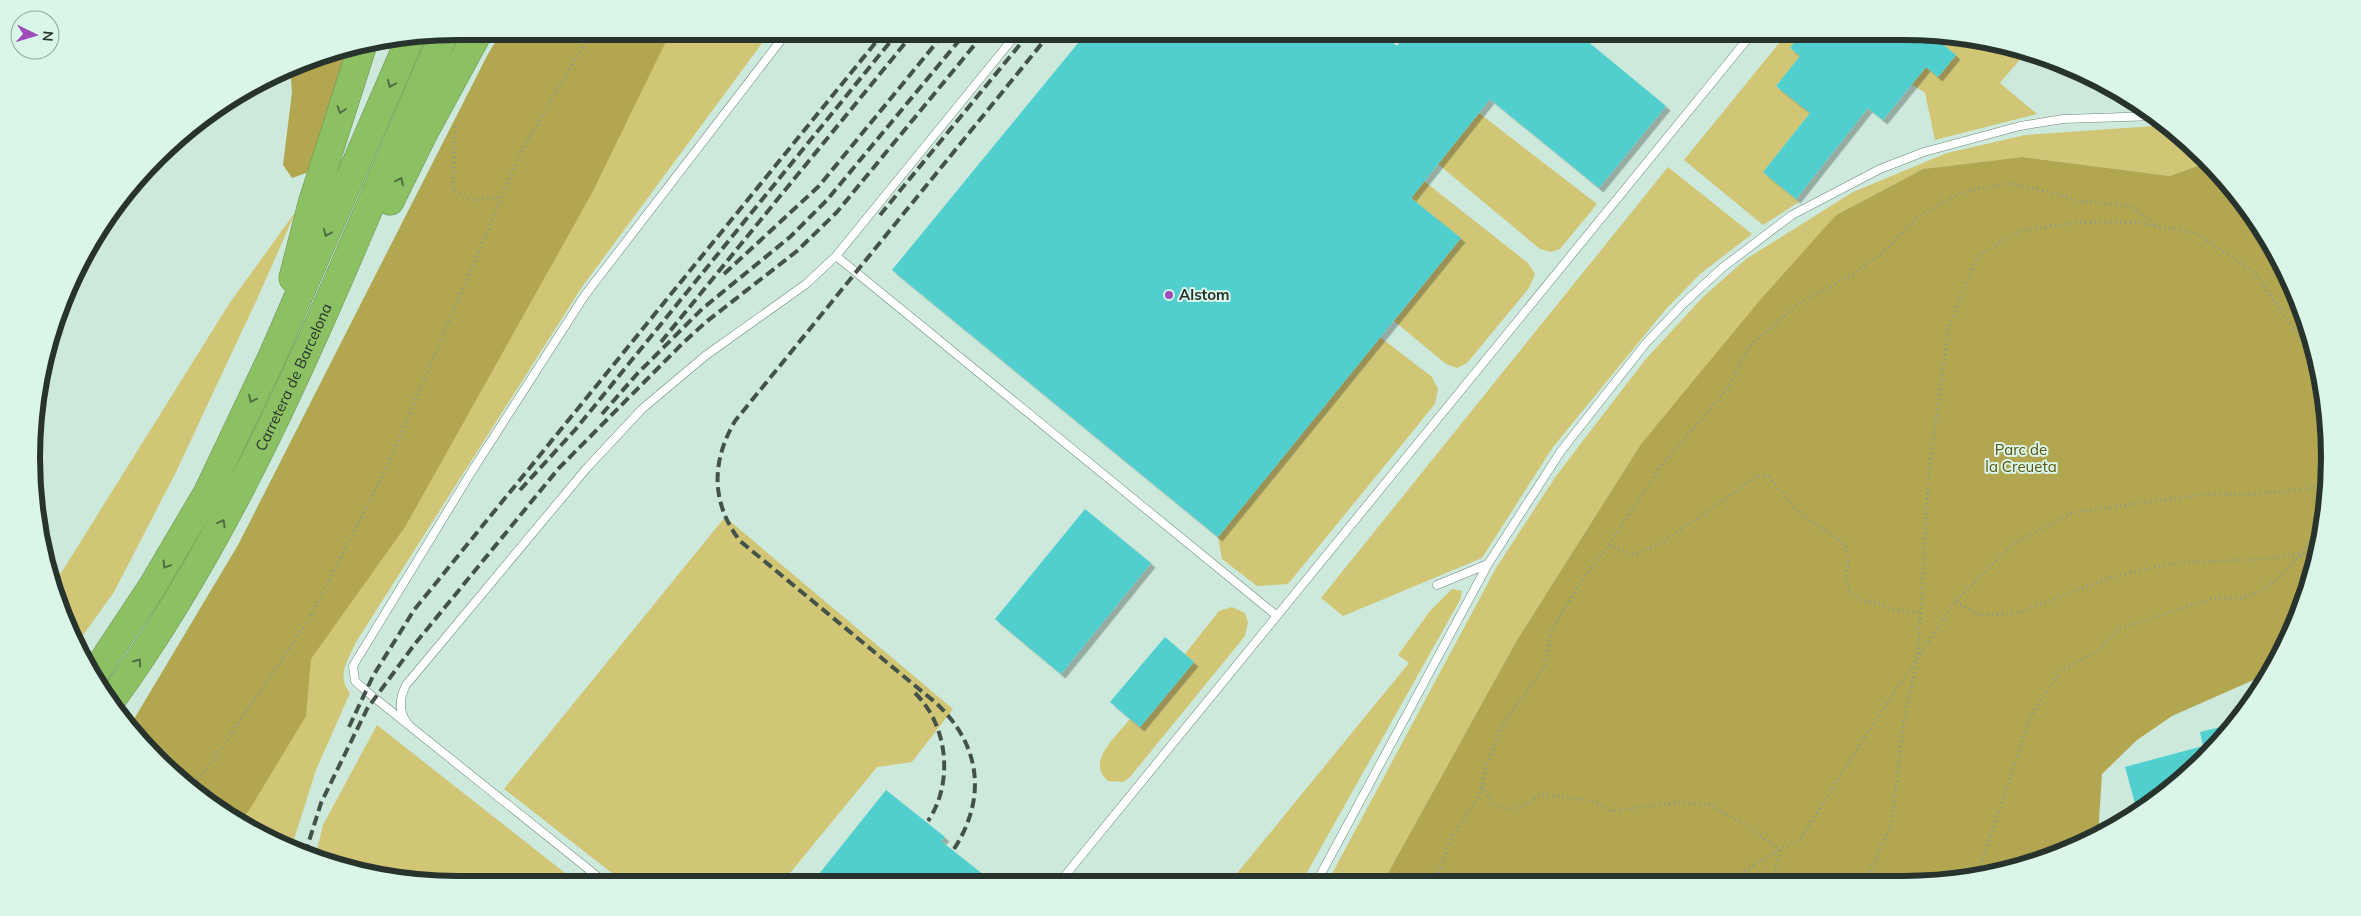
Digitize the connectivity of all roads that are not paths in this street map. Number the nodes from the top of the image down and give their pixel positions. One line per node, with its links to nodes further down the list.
1 (474, 40): 10 (highway, one-way to 1)
2 (781, 40): 17 (lane)
3 (1013, 40): 9 (lane)
4 (1747, 40): 14 (lane)
5 (441, 41): 10 (highway, Carretera de Barcelona)
6 (408, 43): 11 (highway, Carretera de Barcelona, one-way to 11)
7 (361, 52): 11 (highway, one-way to 11)
8 (2144, 116): 12 (lane)
9 (836, 256): 14 (lane); 17 (lane)
10 (309, 347): 16 (highway, Carretera de Barcelona, one-way to 10)
11 (273, 355): 15 (highway, Carretera de Barcelona, one-way to 15)
12 (1488, 564): 13 (lane); 20 (lane)
13 (1437, 585)
14 (1277, 616): 19 (lane)
15 (97, 669)
16 (114, 696)
17 (409, 725): 18 (lane)
18 (597, 876)
19 (1066, 876)
20 (1320, 876)

